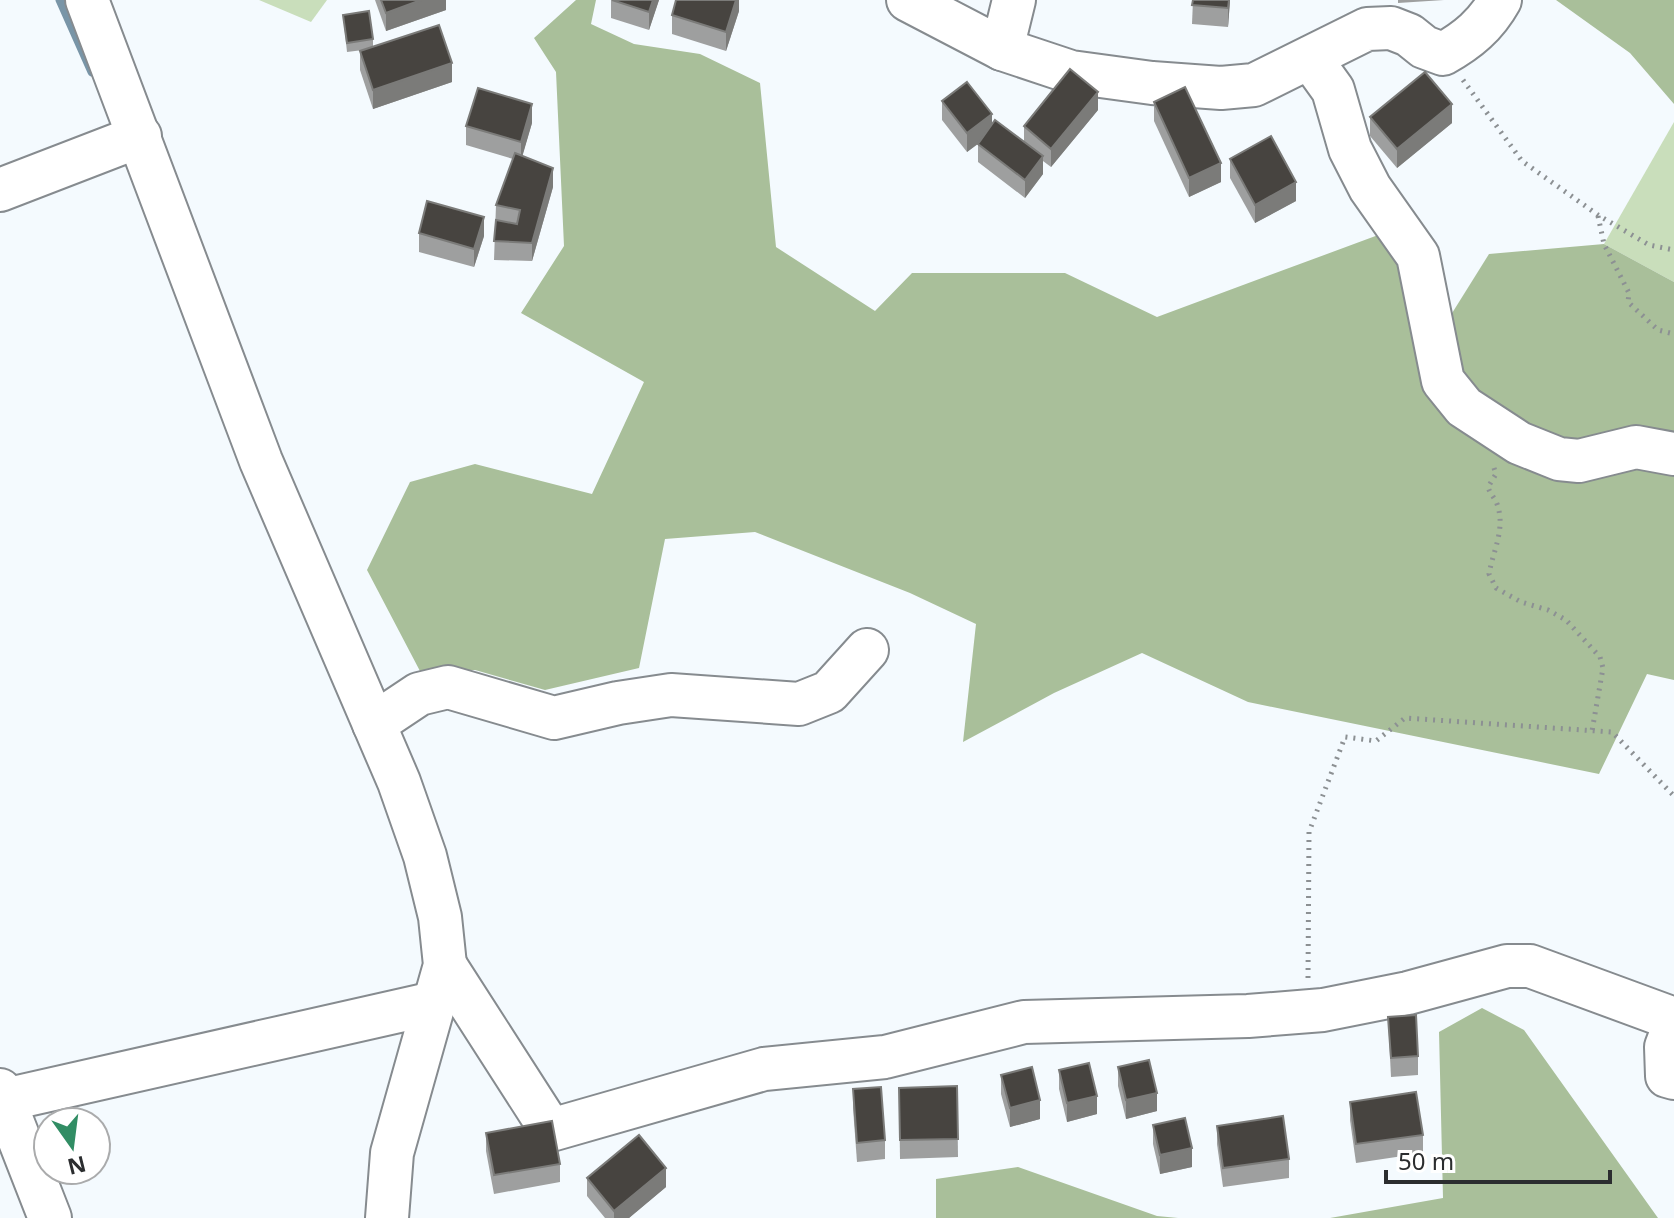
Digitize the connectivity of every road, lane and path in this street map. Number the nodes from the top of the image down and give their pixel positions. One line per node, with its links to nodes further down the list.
1 (87, 0): 8 (street)
2 (908, 0): 5 (street)
3 (1014, 0): 5 (street)
4 (1500, 0): 6 (street)
5 (1002, 49): 7 (street)
6 (1443, 54): 7 (street); 10 (path)
7 (1310, 58): 13 (street)
8 (140, 136): 9 (street); 16 (street)
9 (0, 190)
10 (1598, 215): 11 (path); 12 (path)
11 (1674, 250)
12 (1674, 334)
13 (1674, 454)
14 (1492, 460): 17 (path)
15 (867, 650): 16 (street)
16 (374, 724): 19 (street)
17 (1592, 731): 18 (path); 20 (path)
18 (1674, 796)
19 (440, 984): 20 (street); 24 (street); 26 (street)
20 (1309, 1011): 21 (street)
21 (1674, 1019)
22 (1674, 1026): 23 (street)
23 (1674, 1078)
24 (1, 1097): 25 (street)
25 (50, 1218)
26 (387, 1218)

